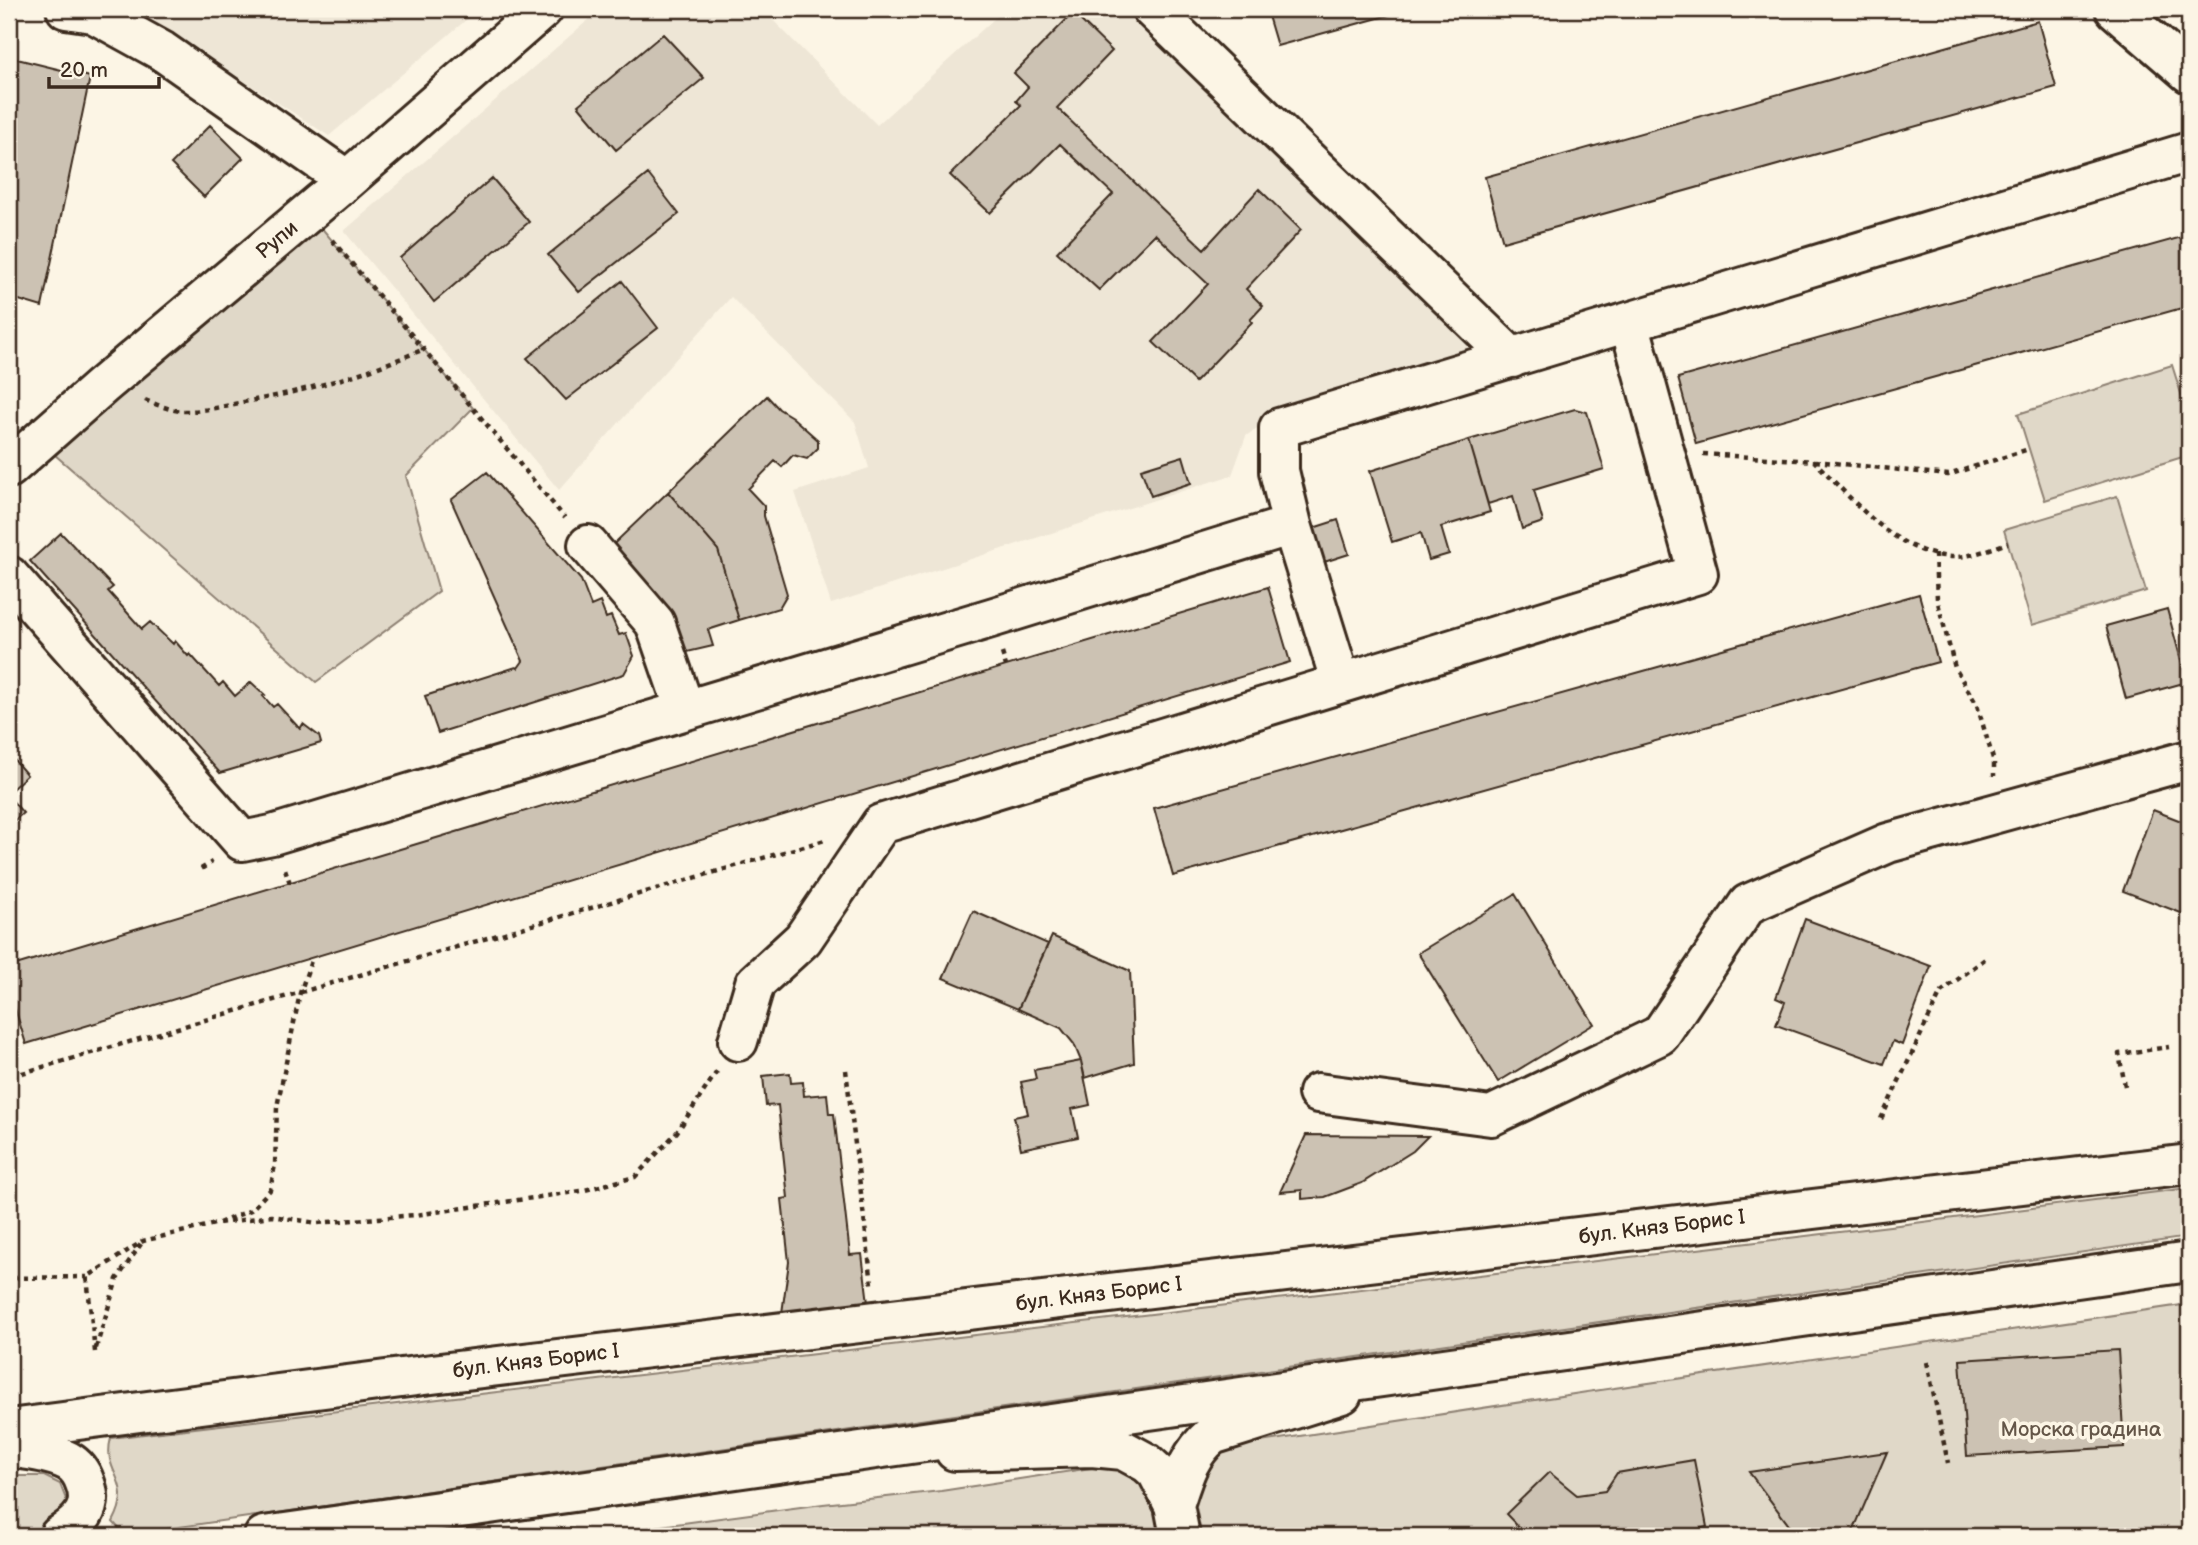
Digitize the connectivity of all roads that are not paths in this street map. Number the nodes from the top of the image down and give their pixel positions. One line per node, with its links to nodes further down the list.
1 (543, 9): 7 (main road, Рупи)
2 (1152, 9): 9 (main road)
3 (2115, 9): 5 (main road)
4 (84, 10): 7 (main road)
5 (2189, 73)
6 (2189, 152): 8 (main road)
7 (347, 180): 10 (main road, Рупи)
8 (1629, 322): 9 (main road); 14 (main road)
9 (1512, 358): 11 (main road)
10 (9, 468)
11 (1292, 525): 14 (main road); 15 (main road)
12 (588, 545): 15 (main road)
13 (9, 576): 15 (main road)
14 (1341, 683): 17 (main road)
15 (685, 710)
16 (2189, 760): 20 (main road)
17 (881, 824): 18 (main road); 19 (main road)
18 (845, 835)
19 (737, 1041)
20 (1318, 1093)
21 (2189, 1164): 24 (main road, бул. Княз Борис I)
22 (2189, 1262): 23 (main road)
23 (1411, 1372): 26 (main road); 27 (main road)
24 (9, 1429)
25 (9, 1447): 28 (main road)
26 (851, 1453): 27 (main road); 29 (main road)
27 (1177, 1521)
28 (59, 1536)
29 (264, 1536)

